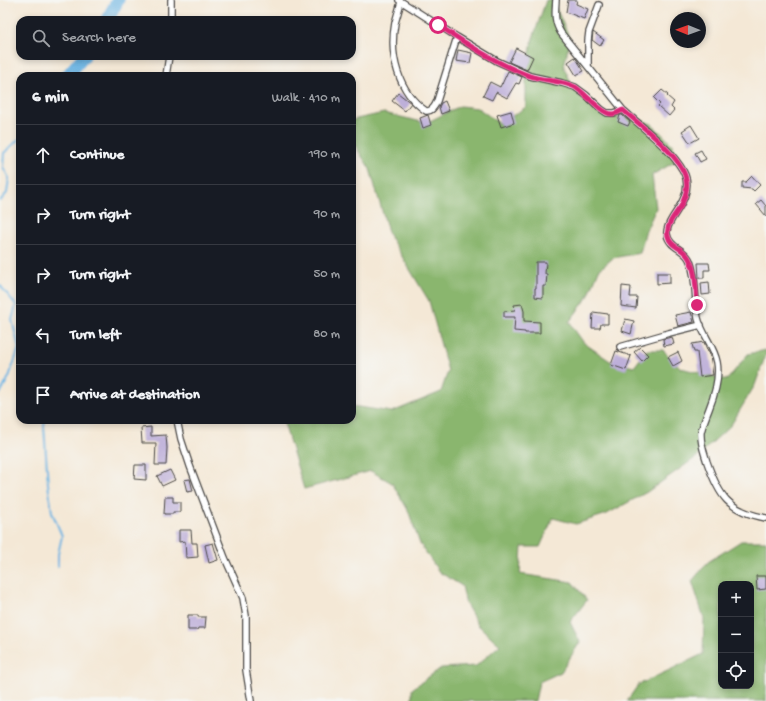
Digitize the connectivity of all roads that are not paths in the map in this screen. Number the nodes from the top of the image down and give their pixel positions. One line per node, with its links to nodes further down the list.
1 (171, 0): 5 (street)
2 (556, 0): 8 (street)
3 (400, 1): 6 (street); 6 (street)
4 (599, 5): 8 (street)
5 (171, 16)
6 (457, 37): 10 (street)
7 (168, 60): 9 (street)
8 (588, 66): 10 (street)
9 (166, 72)
10 (623, 110): 11 (street)
11 (701, 325): 12 (street); 14 (street)
12 (620, 347)
13 (178, 424): 15 (street)
14 (766, 518)
15 (252, 701)

